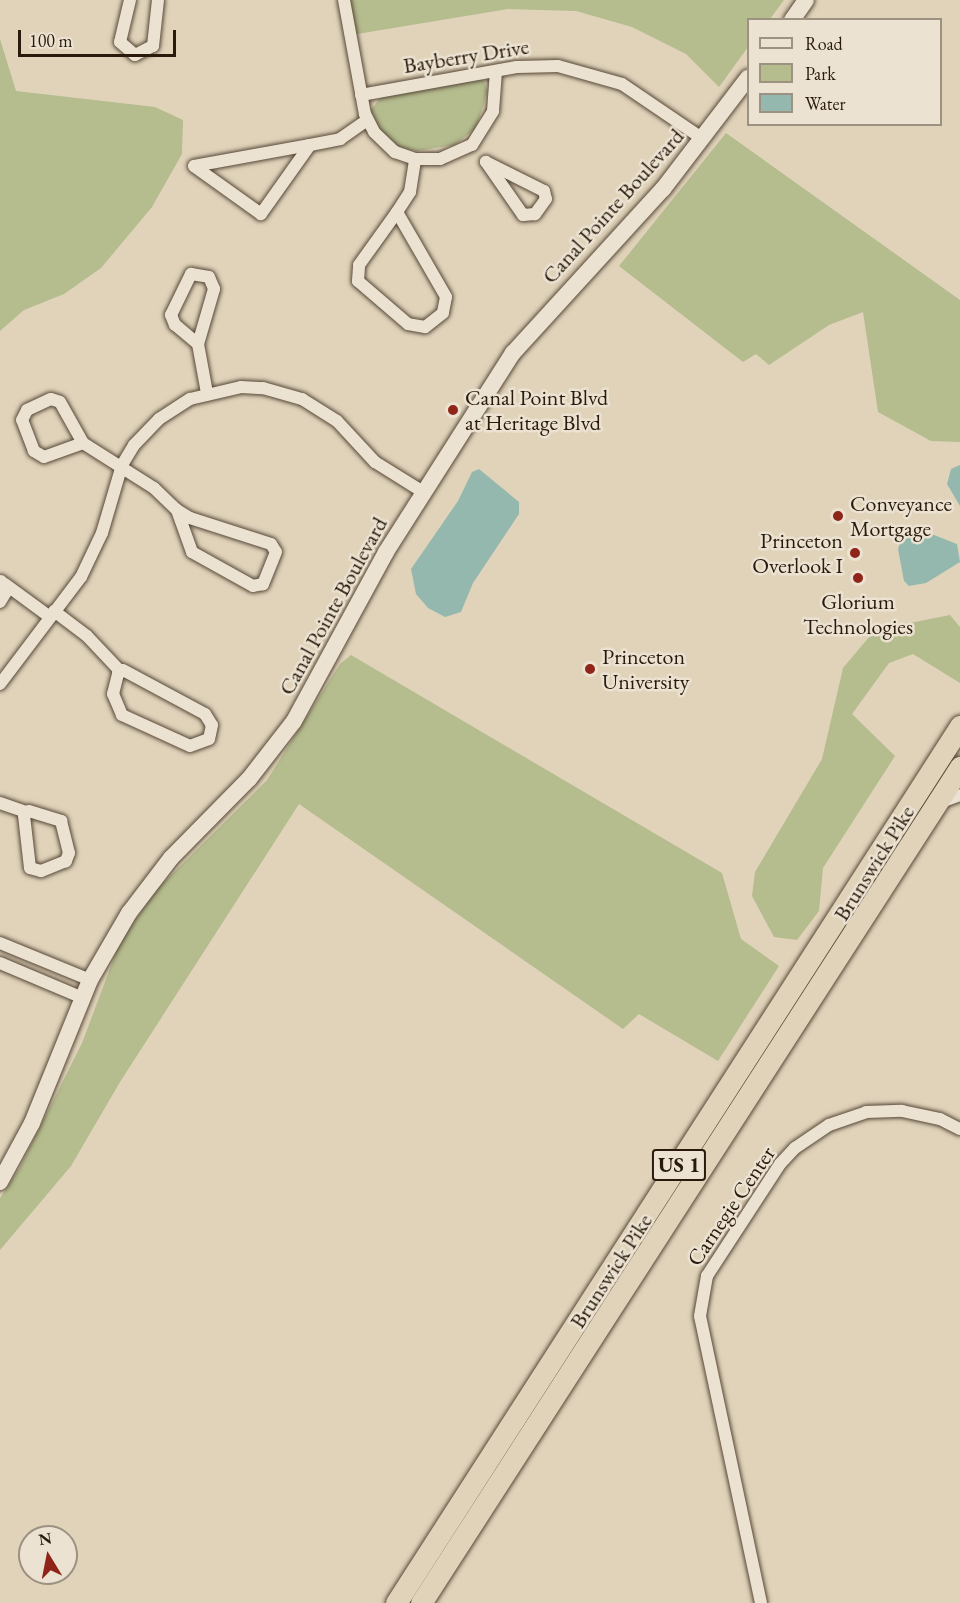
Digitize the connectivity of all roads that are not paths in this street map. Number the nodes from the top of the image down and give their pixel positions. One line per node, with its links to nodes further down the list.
1 (129, 0): 2 (street)
2 (158, 0)
3 (344, 0): 8 (street)
4 (806, 0): 5 (street)
5 (793, 18)
6 (496, 71): 8 (street, Bayberry Drive); 10 (street, Bayberry Drive); 12 (street)
7 (747, 79): 10 (street, Canal Pointe Boulevard)
8 (361, 95): 9 (street)
9 (367, 120): 11 (street); 13 (street)
10 (703, 139): 20 (street, Canal Pointe Boulevard)
11 (310, 145): 11 (street)
12 (472, 145): 13 (street); 14 (street)
13 (415, 159): 15 (street)
14 (486, 162): 14 (street)
15 (397, 212): 15 (street)
16 (198, 344): 16 (street); 17 (street)
17 (207, 393): 19 (street); 20 (street)
18 (83, 443): 18 (street); 19 (street)
19 (122, 465): 21 (street); 24 (street)
20 (423, 492): 35 (street, Canal Pointe Boulevard)
21 (177, 510): 21 (street)
22 (3, 582): 23 (street); 24 (street)
23 (0, 602)
24 (52, 614): 25 (street); 26 (street)
25 (120, 671): 25 (street)
26 (0, 684)
27 (960, 726): 39 (highway, Brunswick Pike / US 1)
28 (960, 767): 31 (highway, Brunswick Pike / US 1)
29 (960, 795): 31 (street)
30 (0, 803): 32 (street)
31 (937, 803): 40 (highway, Brunswick Pike / US 1)
32 (26, 812): 32 (street)
33 (0, 943): 35 (street)
34 (0, 963): 36 (street)
35 (90, 980): 36 (street, Canal Pointe Boulevard)
36 (82, 998): 38 (street, Canal Pointe Boulevard)
37 (960, 1129): 41 (street, Carnegie Center)
38 (0, 1182)
39 (396, 1603)
40 (421, 1603)
41 (761, 1603)

